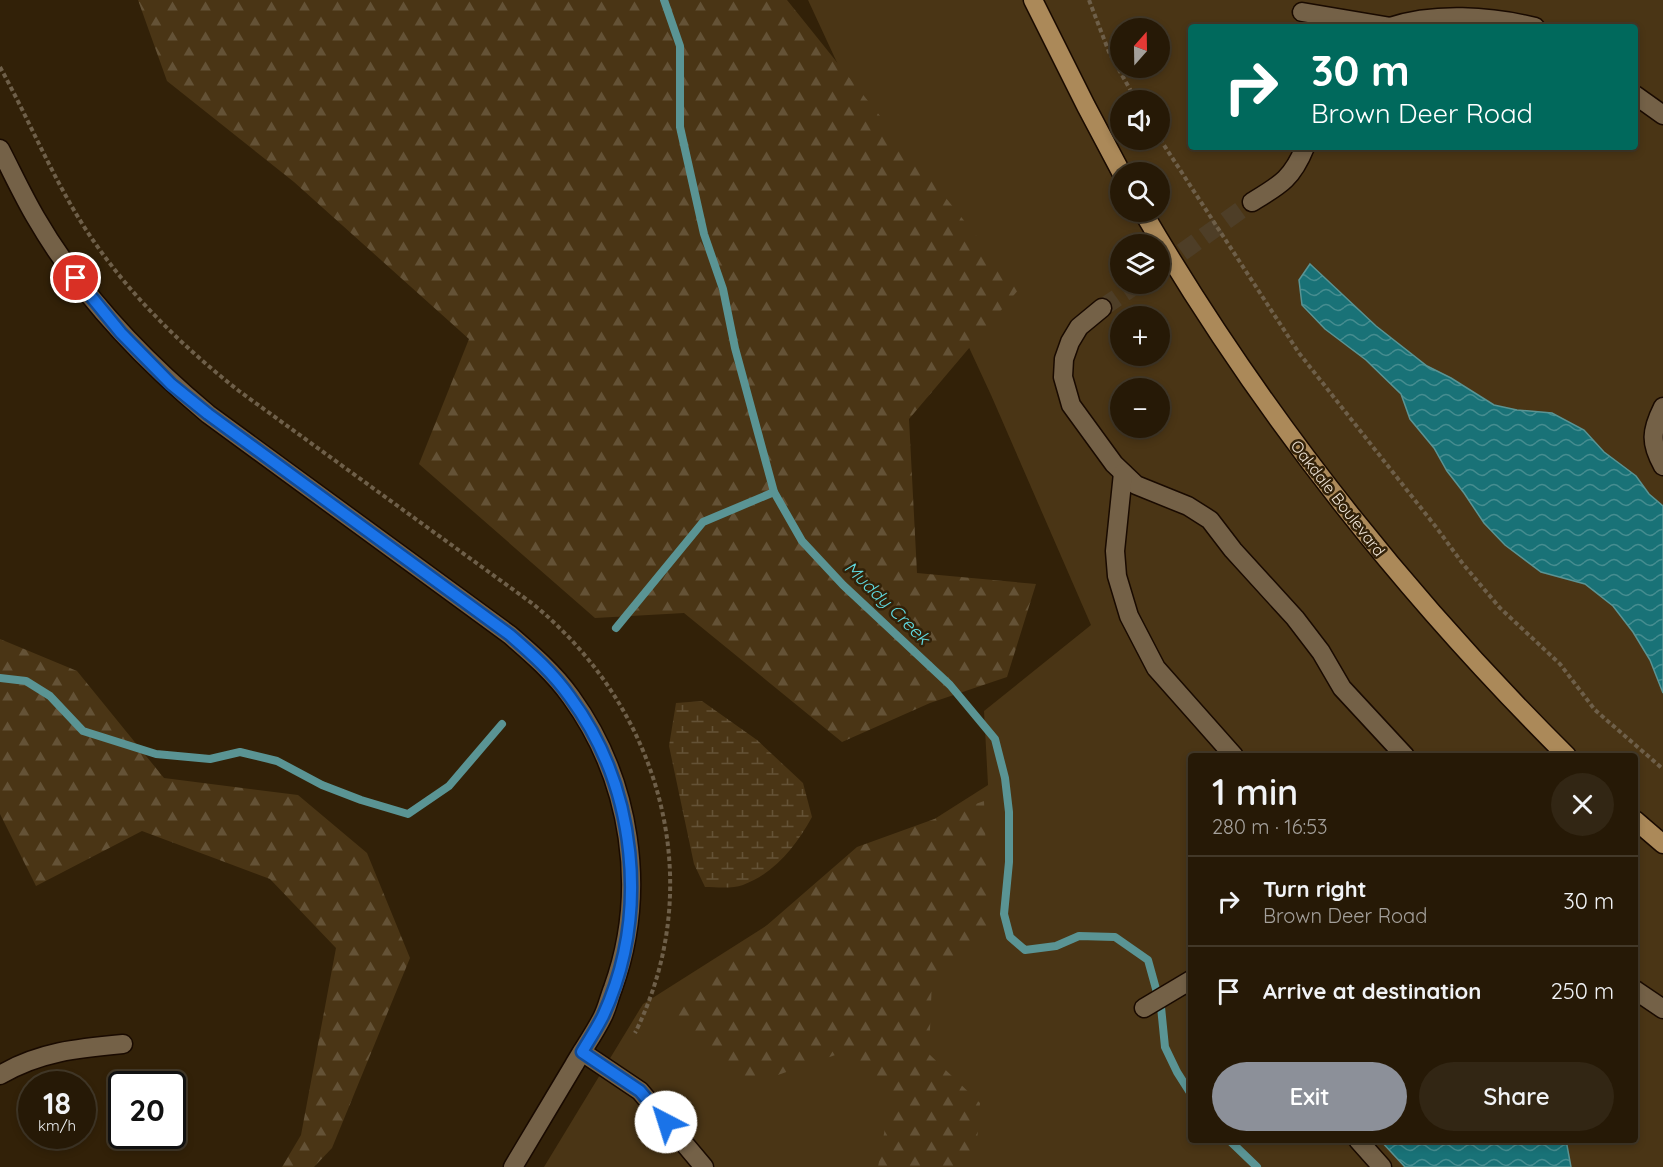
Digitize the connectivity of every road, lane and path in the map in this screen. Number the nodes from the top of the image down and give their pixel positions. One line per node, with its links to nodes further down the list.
1 (1033, 0): 13 (main road)
2 (1089, 0): 7 (path)
3 (1300, 13): 4 (street)
4 (1371, 24)
5 (1400, 24): 6 (street)
6 (1523, 24)
7 (1130, 90)
8 (1638, 97): 9 (street)
9 (1663, 115)
10 (0, 149): 31 (street)
11 (1167, 150): 23 (path)
12 (1304, 150): 14 (street)
13 (1116, 162)
14 (1252, 202)
15 (1149, 222): 22 (main road, Oakdale Boulevard)
16 (1102, 308): 19 (street)
17 (1663, 407): 18 (street)
18 (1663, 466)
19 (1124, 473): 20 (street); 21 (street)
20 (1231, 753)
21 (1402, 753)
22 (1564, 753)
23 (1663, 769)
24 (1638, 823): 25 (main road)
25 (1663, 844)
26 (1188, 982): 28 (street)
27 (1638, 992): 29 (street)
28 (1143, 1008)
29 (1663, 1009)
30 (123, 1044): 32 (street)
31 (582, 1052): 34 (street); 35 (street)
32 (0, 1075)
33 (1361, 1143): 36 (street)
34 (513, 1167)
35 (704, 1167)
36 (1382, 1167)

